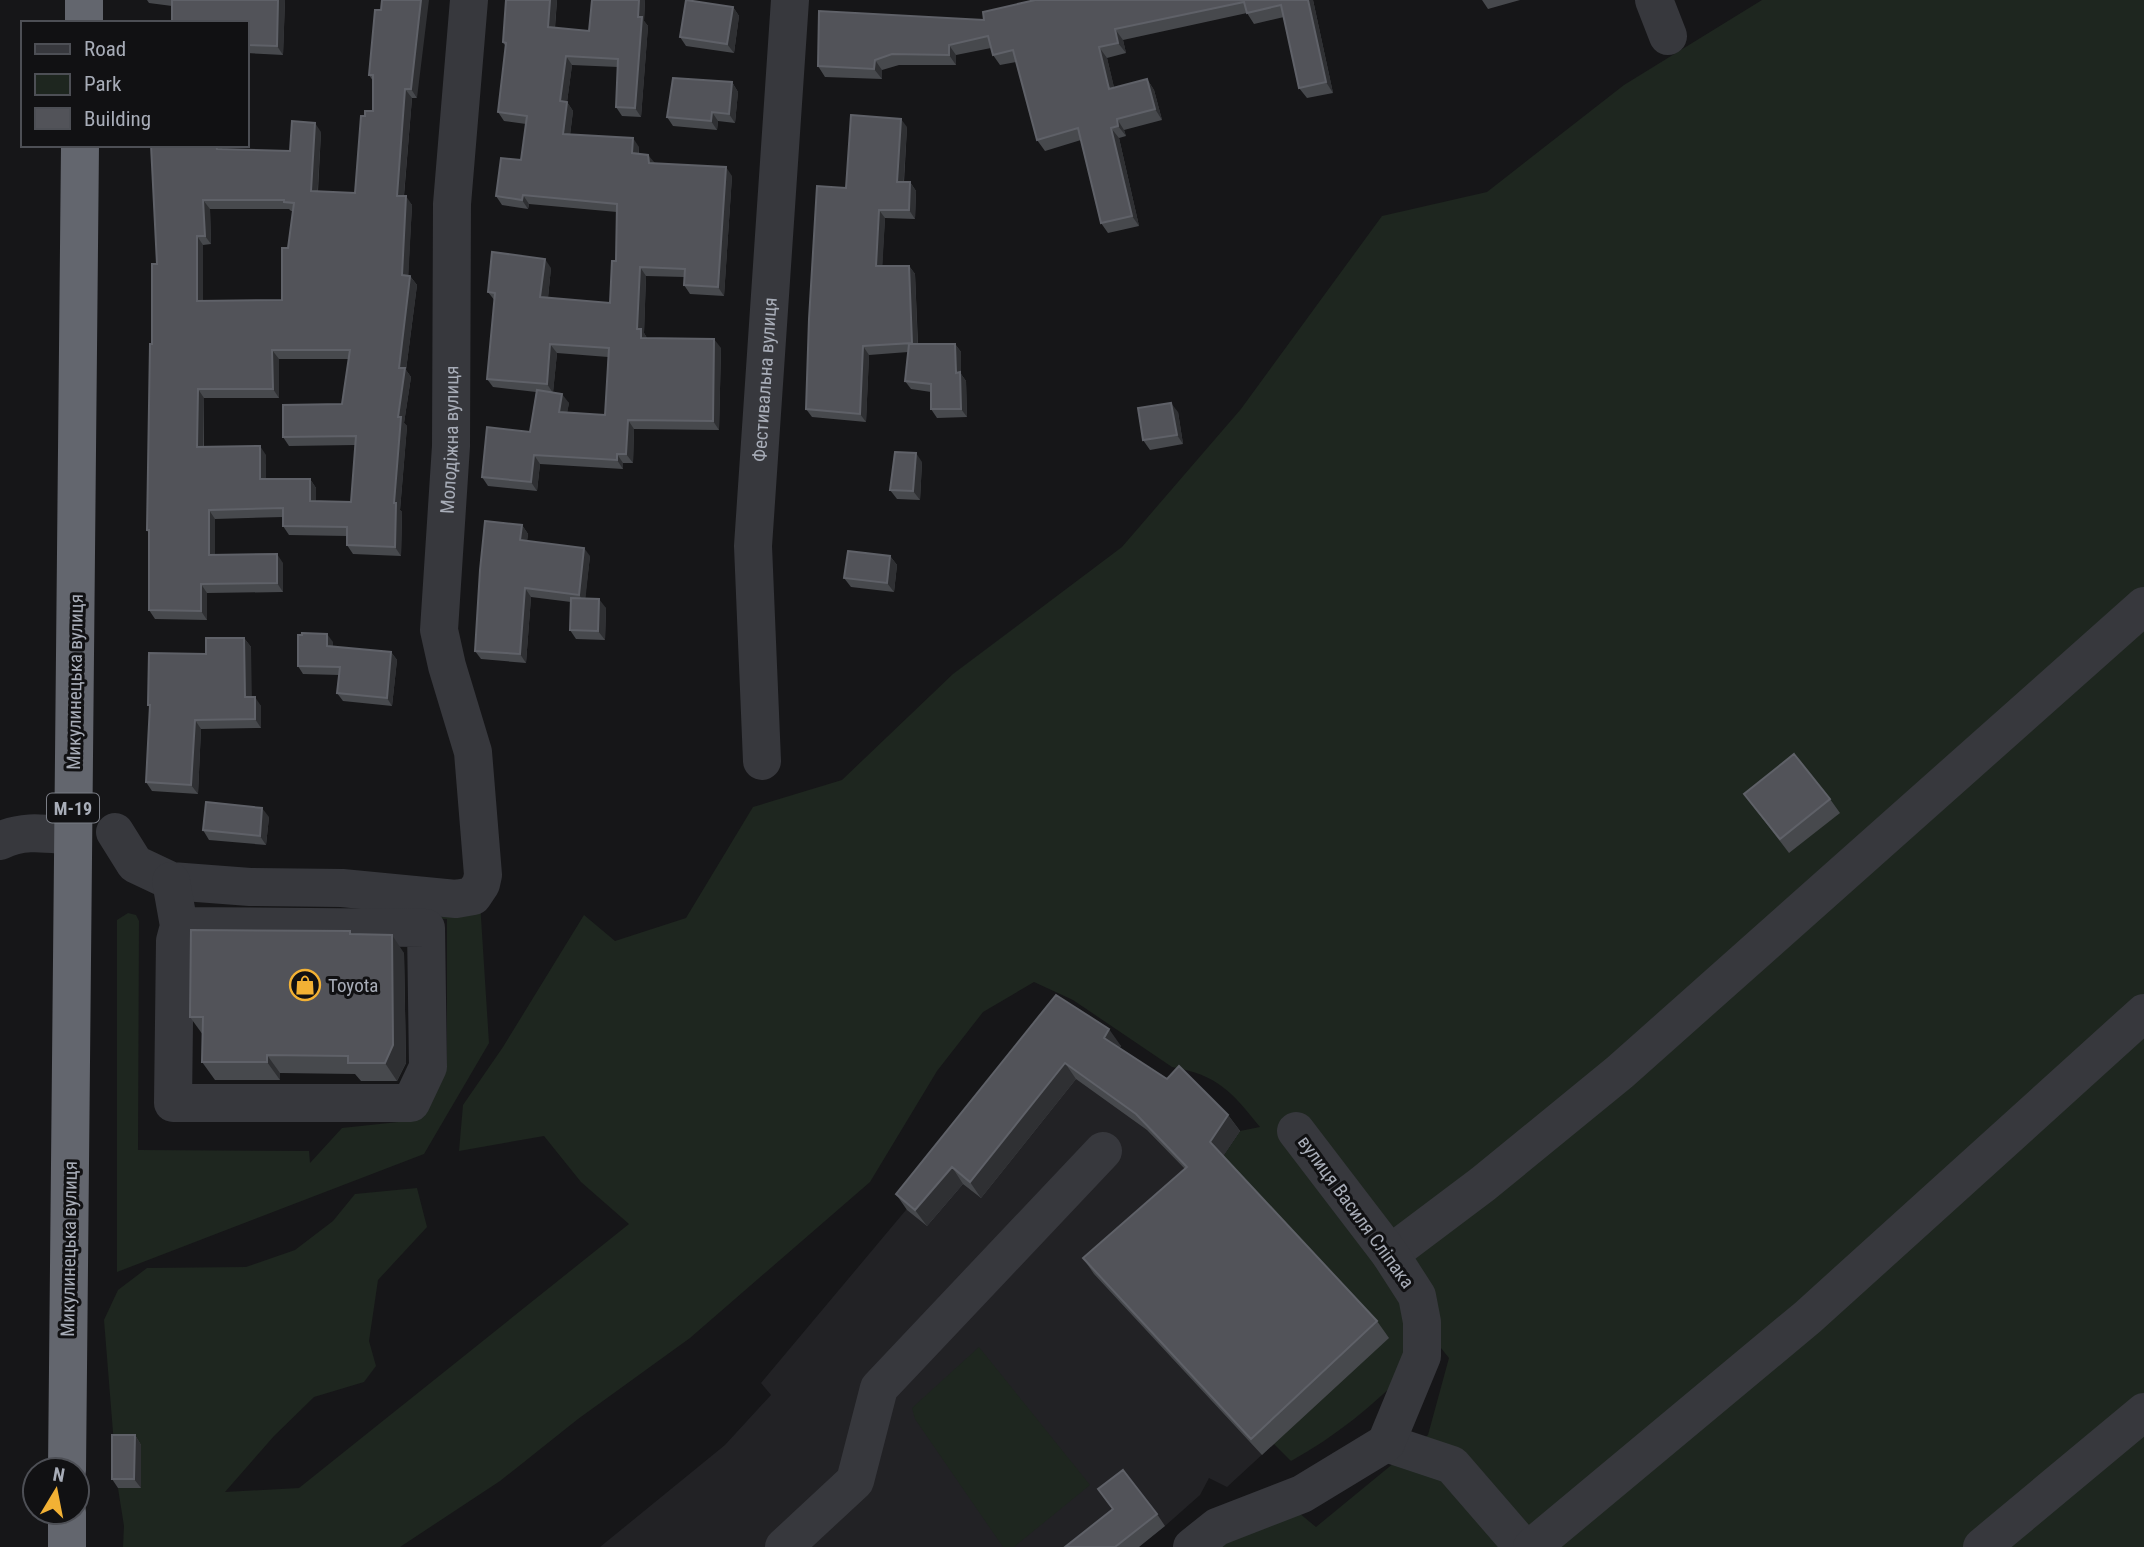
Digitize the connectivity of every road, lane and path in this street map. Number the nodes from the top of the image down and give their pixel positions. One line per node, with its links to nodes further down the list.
1 (84, 0): 5 (highway)
2 (469, 0): 13 (street, Молодіжна вулиця)
3 (790, 0): 9 (street, Фестивальна вулиця)
4 (1654, 0): 6 (street)
5 (83, 21)
6 (1668, 36)
7 (80, 147): 11 (highway, Микулинецька вулиця / М-19)
8 (2144, 606): 18 (street)
9 (762, 761)
10 (115, 832): 13 (street)
11 (73, 836): 12 (street); 21 (highway, Микулинецька вулиця / М-19)
12 (0, 841)
13 (171, 881): 14 (street)
14 (179, 926): 14 (street)
15 (2144, 1013): 27 (street)
16 (1296, 1130): 18 (street, вулиця Василя Сліпака)
17 (1103, 1151): 24 (street)
18 (1390, 1254): 20 (street, вулиця Василя Сліпака)
19 (2144, 1412): 28 (street)
20 (1386, 1443): 25 (street); 26 (street)
21 (67, 1456)
22 (67, 1526): 23 (highway)
23 (67, 1547)
24 (784, 1547)
25 (1192, 1547)
26 (1523, 1547)
27 (1532, 1547)
28 (1982, 1547)

